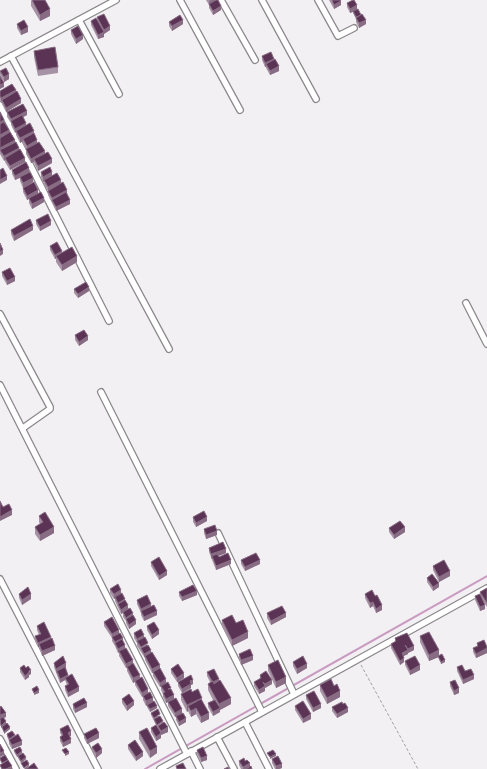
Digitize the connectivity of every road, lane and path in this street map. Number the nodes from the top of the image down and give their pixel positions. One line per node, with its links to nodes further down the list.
1 (116, 0): 6 (street)
2 (180, 0): 14 (street)
3 (221, 0): 9 (street)
4 (262, 0): 12 (street)
5 (318, 0): 7 (street)
6 (79, 20): 8 (street); 11 (street)
7 (354, 28)
8 (11, 56): 10 (street); 19 (street)
9 (255, 60)
10 (0, 62)
11 (119, 94)
12 (316, 98)
13 (0, 105): 17 (street)
14 (240, 110)
15 (466, 304): 18 (street)
16 (0, 314): 22 (street)
17 (109, 321)
18 (487, 344)
19 (169, 349)
20 (0, 385): 22 (street)
21 (101, 392): 28 (street)
22 (22, 428): 32 (street)
23 (218, 533): 27 (street)
24 (0, 579): 34 (street)
25 (487, 588): 26 (street)
26 (358, 660): 27 (street); 39 (path)
27 (294, 692): 28 (street)
28 (261, 711): 29 (street)
29 (245, 722): 30 (street); 38 (street)
30 (217, 737): 32 (street); 37 (street)
31 (0, 739): 33 (street)
32 (188, 752): 35 (street); 36 (street)
33 (16, 769)
34 (98, 769)
35 (160, 769)
36 (200, 769)
37 (234, 769)
38 (269, 769)
39 (418, 769)

